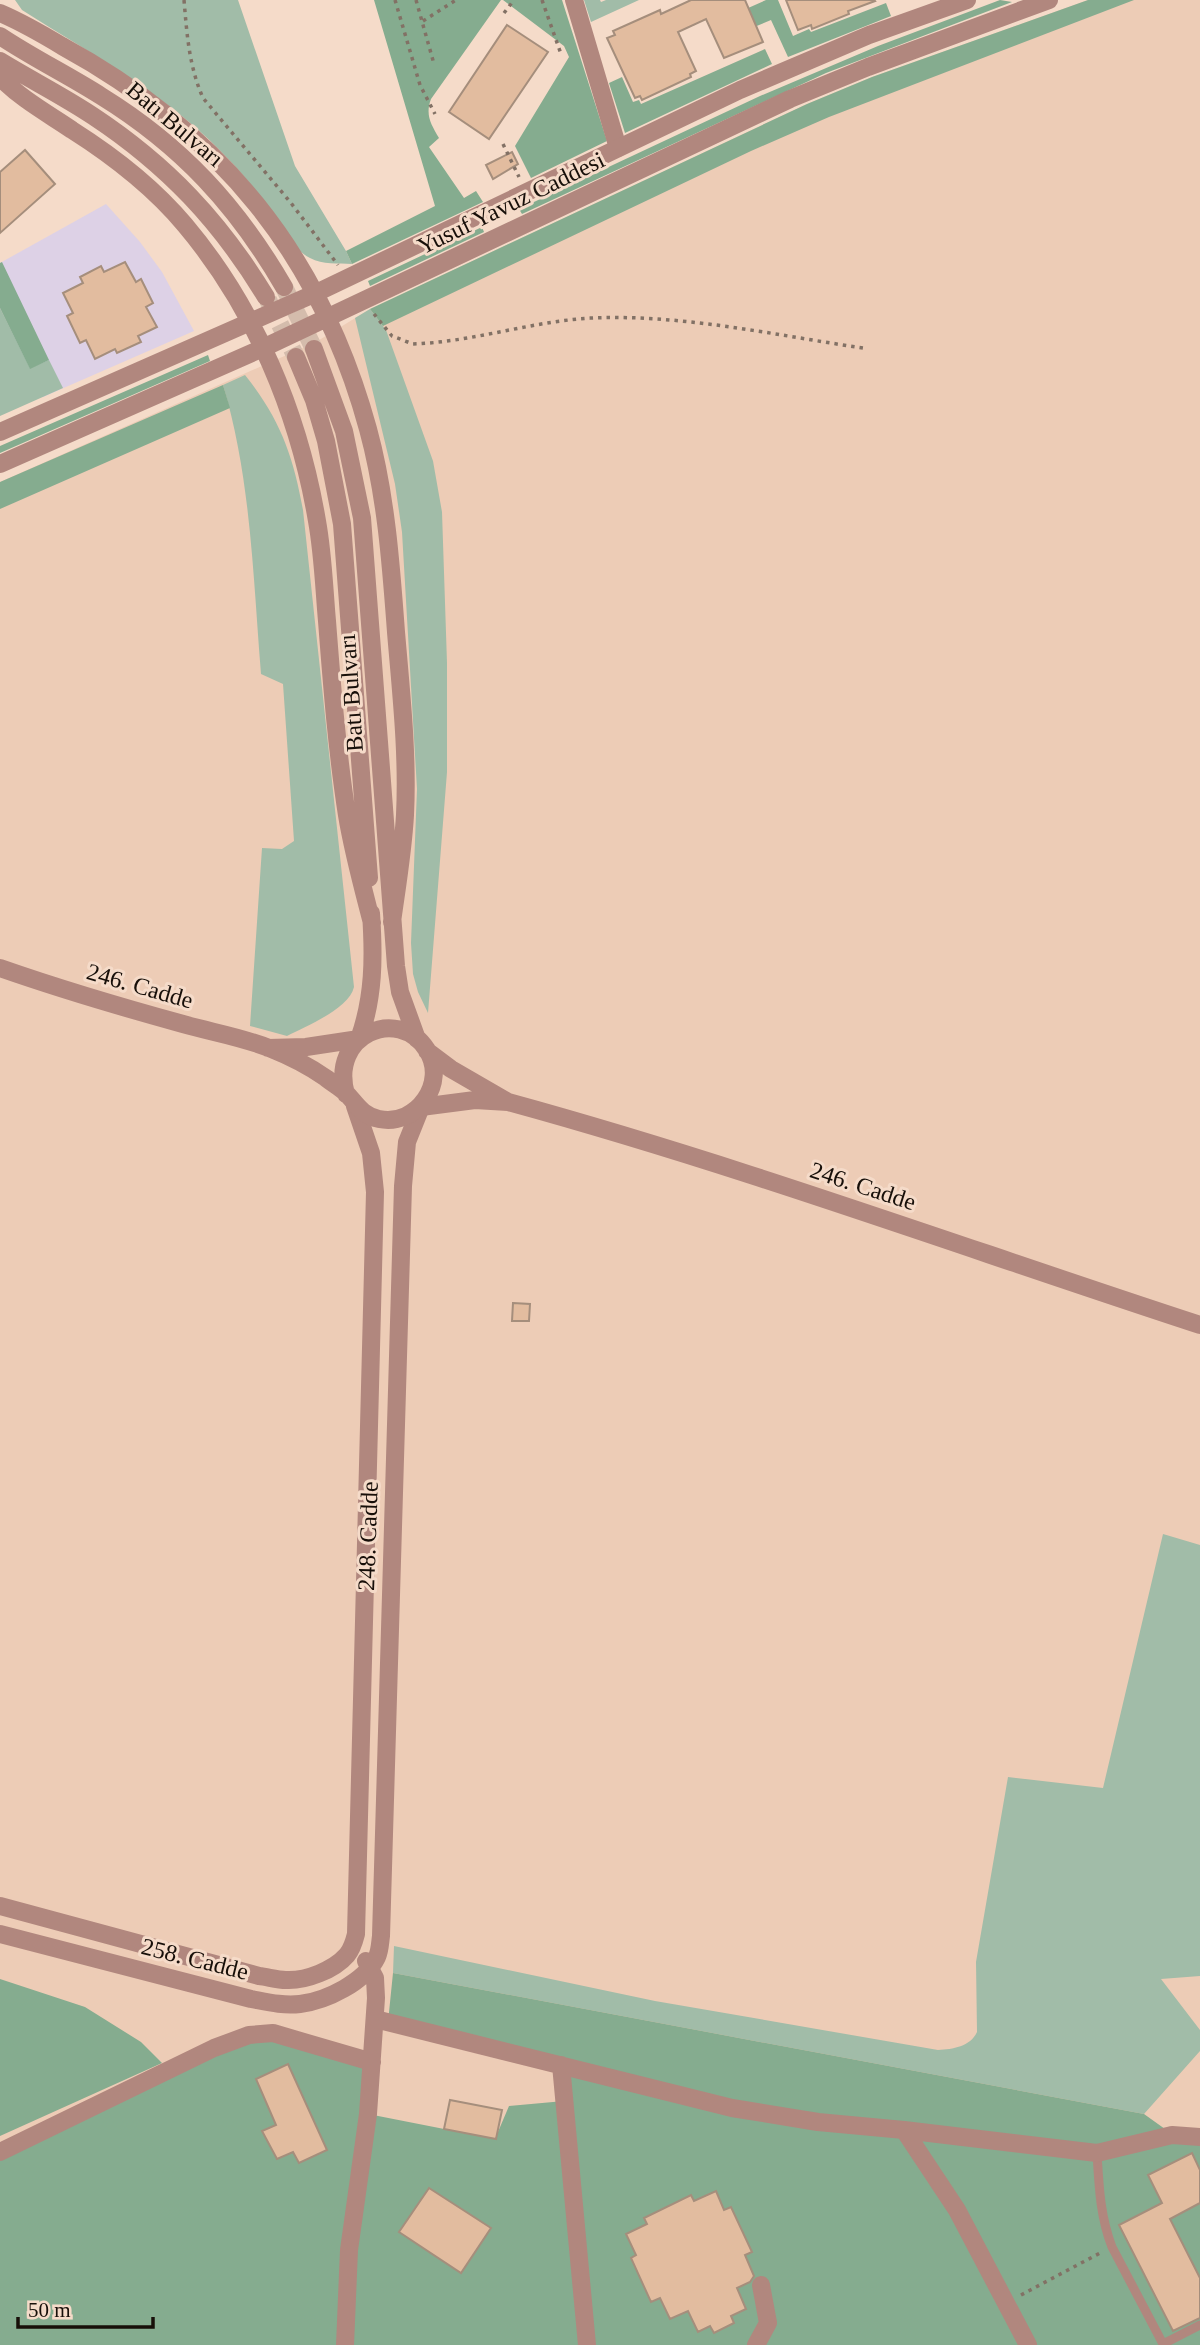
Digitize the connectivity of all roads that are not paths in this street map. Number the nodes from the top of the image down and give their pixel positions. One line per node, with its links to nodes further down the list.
1 (574, 0): 9 (street)
2 (967, 0): 9 (street, Yusuf Yavuz Caddesi)
3 (1049, 0): 4 (street, Yusuf Yavuz Caddesi)
4 (1028, 4): 11 (street, Yusuf Yavuz Caddesi)
5 (0, 13): 13 (street)
6 (0, 36): 12 (street, Batı Bulvarı)
7 (0, 61): 14 (street, Batı Bulvarı)
8 (0, 77): 16 (street)
9 (618, 148): 10 (street, Yusuf Yavuz Caddesi)
10 (495, 207): 11 (street); 13 (street, Yusuf Yavuz Caddesi)
11 (508, 232): 15 (street, Yusuf Yavuz Caddesi)
12 (284, 288)
13 (316, 293): 15 (street); 16 (street, Yusuf Yavuz Caddesi)
14 (266, 297)
15 (327, 318): 17 (street, Yusuf Yavuz Caddesi); 22 (street)
16 (251, 323): 17 (street); 20 (street, Yusuf Yavuz Caddesi)
17 (263, 348): 21 (street, Yusuf Yavuz Caddesi); 23 (street)
18 (314, 349): 22 (street, Batı Bulvarı)
19 (296, 358): 23 (street, Batı Bulvarı)
20 (0, 432)
21 (0, 464)
22 (392, 922): 26 (street, Batı Bulvarı)
23 (372, 923): 25 (street, Batı Bulvarı)
24 (0, 968): 27 (street, 246. Cadde)
25 (359, 1039): 26 (street); 27 (street, 246. Cadde); 28 (street)
26 (422, 1045): 29 (street, 246. Cadde); 30 (street)
27 (268, 1048): 28 (street, 246. Cadde)
28 (351, 1100): 30 (street); 34 (street, 248. Cadde)
29 (508, 1102): 30 (street, 246. Cadde); 31 (street, 246. Cadde)
30 (421, 1107): 35 (street, 248. Cadde)
31 (1200, 1325)
32 (0, 1906): 34 (street, 258. Cadde)
33 (0, 1934): 35 (street, 258. Cadde)
34 (353, 1947): 35 (street)
35 (371, 1966): 36 (street)
36 (375, 2019): 37 (street); 38 (street)
37 (372, 2062): 43 (street); 47 (street)
38 (561, 2065): 40 (street); 48 (street)
39 (1200, 2127): 41 (street)
40 (904, 2130): 44 (street); 50 (street)
41 (1172, 2134): 42 (street); 44 (street)
42 (1200, 2137)
43 (0, 2152)
44 (1097, 2153): 51 (lane)
45 (761, 2285): 49 (street)
46 (1200, 2326): 51 (lane)
47 (345, 2345)
48 (587, 2345)
49 (756, 2345)
50 (1028, 2345)
51 (1162, 2345)

